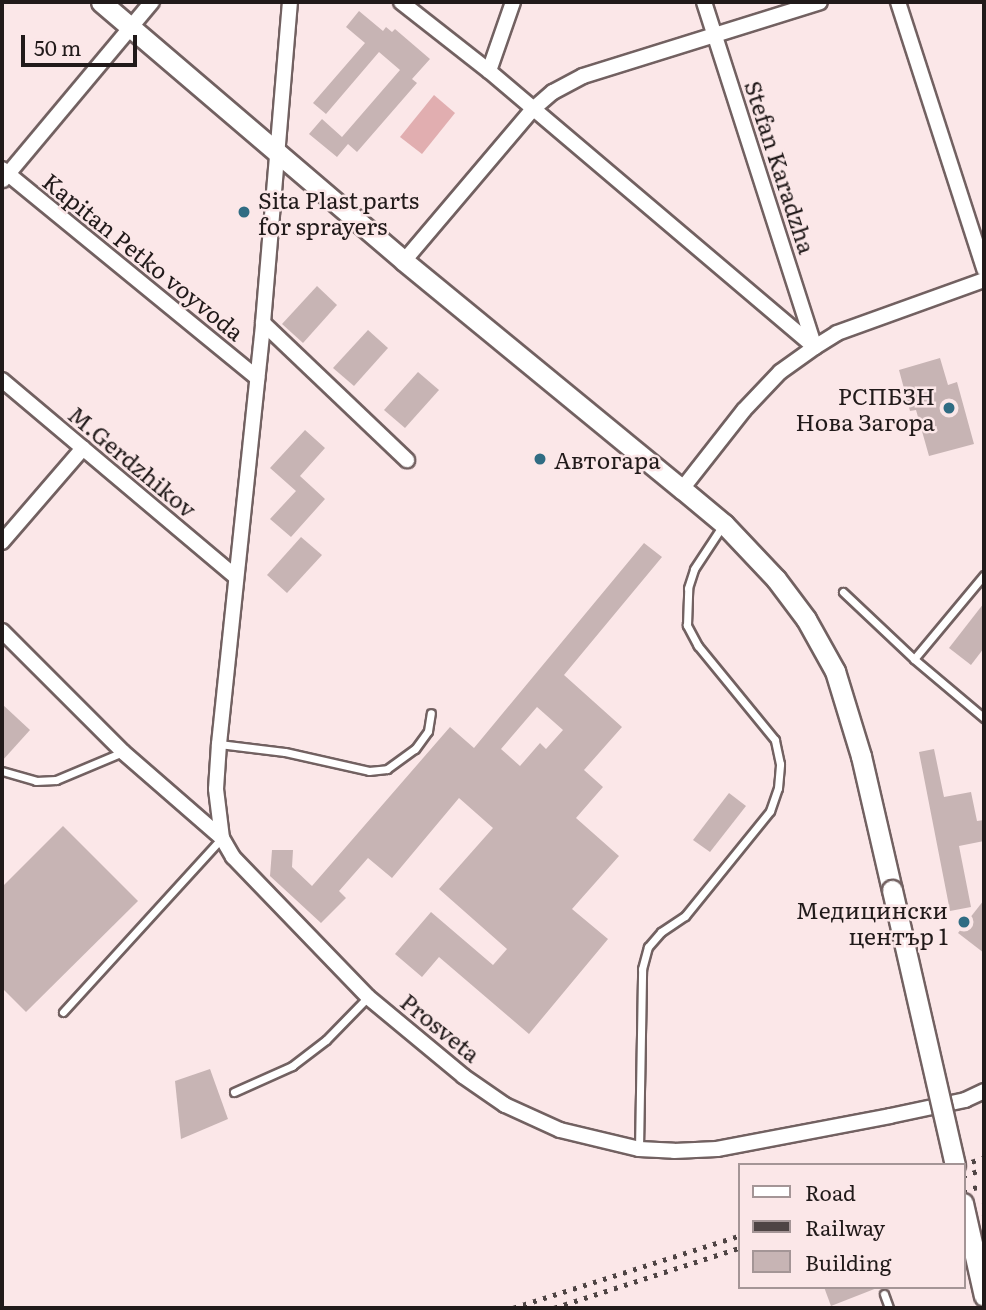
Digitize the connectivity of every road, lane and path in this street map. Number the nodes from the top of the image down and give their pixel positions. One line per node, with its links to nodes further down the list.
1 (101, 2): 9 (main road)
2 (152, 2): 9 (street)
3 (290, 2): 13 (street)
4 (401, 2): 11 (street)
5 (513, 2): 11 (street)
6 (704, 2): 10 (street, Stefan Karadzha)
7 (820, 2): 10 (street)
8 (898, 2): 16 (street)
9 (131, 26): 13 (main road); 14 (street)
10 (715, 36): 12 (street); 19 (street, Stefan Karadzha)
11 (489, 71): 12 (street)
12 (532, 110): 15 (street); 19 (street)
13 (277, 152): 15 (main road); 18 (street)
14 (4, 174): 20 (street, Kapitan Petko voyvoda)
15 (404, 261): 24 (main road)
16 (984, 269)
17 (984, 280): 19 (street)
18 (263, 323): 20 (street); 23 (street)
19 (815, 346): 24 (street)
20 (257, 378): 28 (street)
21 (2, 380): 22 (street, M.Gerdzhikov)
22 (83, 448): 26 (street); 28 (street, M.Gerdzhikov)
23 (407, 460)
24 (682, 489): 25 (main road)
25 (724, 524): 42 (lane); 43 (main road, bridge)
26 (2, 542)
27 (984, 575): 31 (lane)
28 (235, 576): 34 (street)
29 (844, 592): 31 (lane)
30 (2, 631): 35 (street, Prosveta)
31 (914, 659): 33 (lane)
32 (431, 713): 34 (lane)
33 (984, 718)
34 (219, 744): 37 (street)
35 (123, 752): 36 (lane); 37 (street, Prosveta)
36 (2, 771)
37 (222, 838): 38 (street, Prosveta); 39 (lane)
38 (368, 997): 41 (lane); 42 (street, Prosveta)
39 (63, 1012)
40 (984, 1091): 42 (street, Prosveta)
41 (234, 1092)
42 (639, 1149)
43 (955, 1163)
44 (965, 1212): 46 (main road, bridge)
45 (884, 1294): 47 (lane)
46 (984, 1296)
47 (889, 1308)

